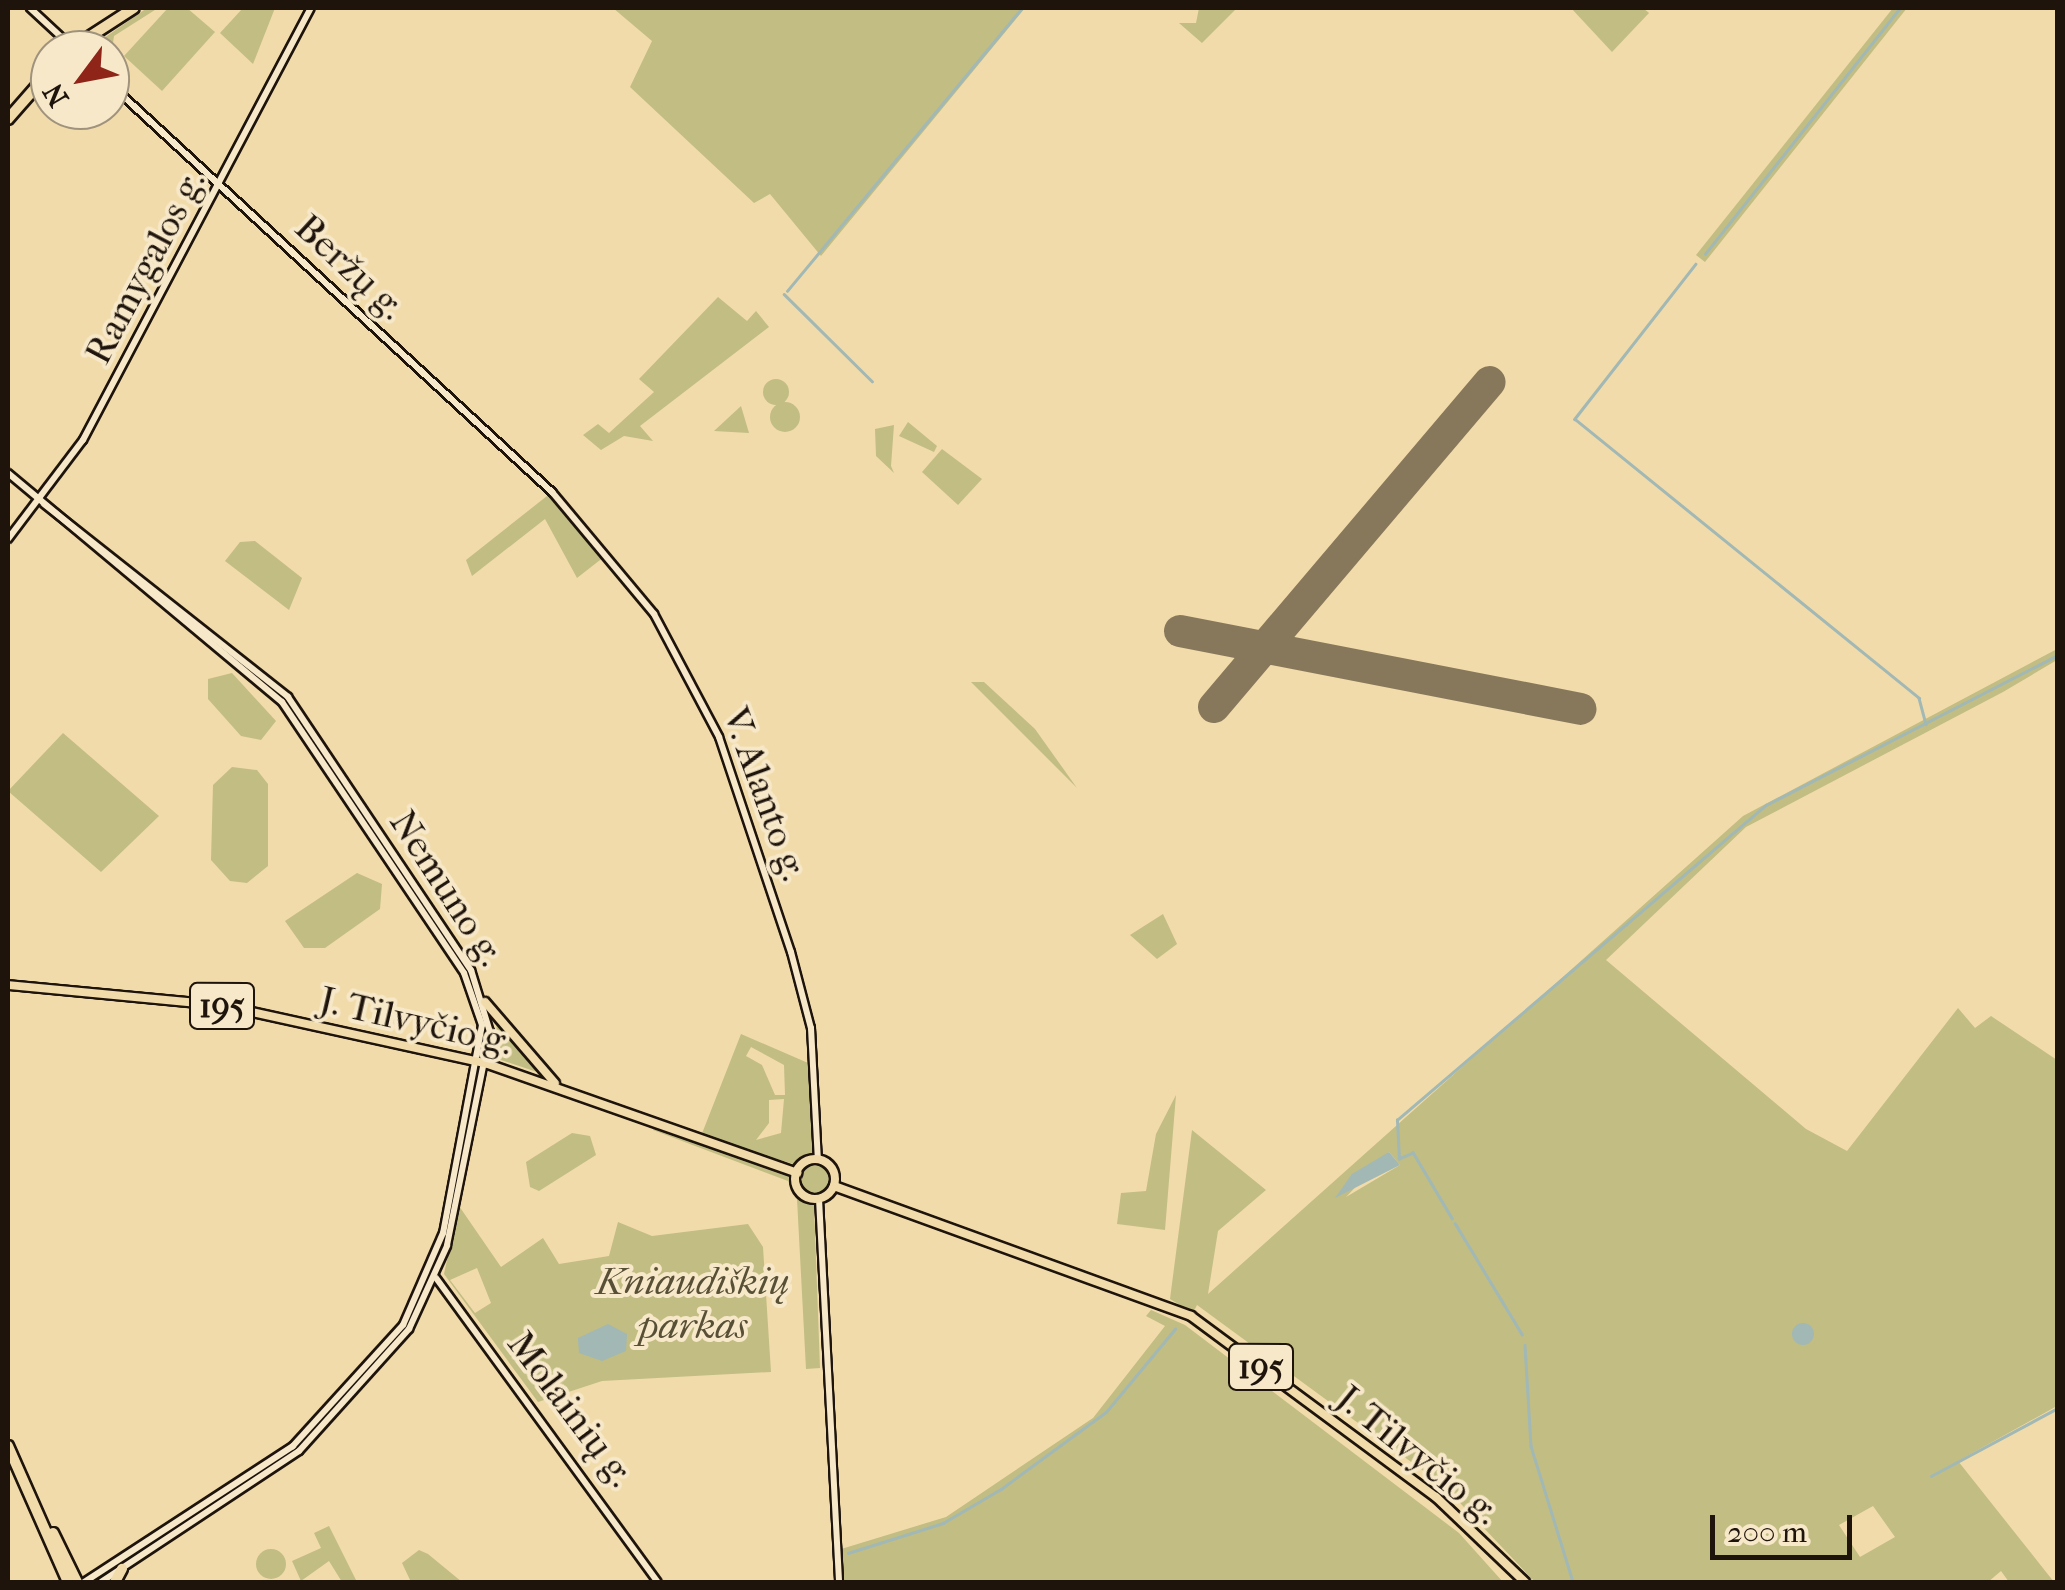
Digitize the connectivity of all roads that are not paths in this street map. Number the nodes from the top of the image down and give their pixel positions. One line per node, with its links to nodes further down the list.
1 (30, 8): 4 (main road)
2 (134, 8): 5 (highway)
3 (311, 8): 9 (main road, Ramygalos g.)
4 (53, 30)
5 (101, 30)
6 (30, 94): 8 (highway)
7 (130, 103): 9 (main road, Beržų g.)
8 (8, 119)
9 (218, 186): 11 (main road, Beržų g.); 12 (main road, Ramygalos g.)
10 (8, 473): 12 (main road, Nemuno g.)
11 (552, 492): 18 (main road, V. Alanto g.)
12 (43, 503): 13 (main road, Ramygalos g.); 15 (main road, Nemuno g.); 16 (main road, Nemuno g.)
13 (8, 539)
14 (8, 986): 16 (main road, J. Tilvyčio g. / 195)
15 (485, 1002): 16 (main road, Nemuno g.); 17 (main road)
16 (484, 1064): 17 (main road, J. Tilvyčio g. / 195); 22 (main road, Nemuno g.)
17 (556, 1083): 19 (main road, J. Tilvyčio g. / 195)
18 (818, 1160): 19 (main road); 20 (main road)
19 (796, 1173): 21 (main road, 195)
20 (834, 1186): 21 (main road); 33 (main road, J. Tilvyčio g. / 195)
21 (818, 1199): 32 (main road)
22 (434, 1277): 23 (main road, Nemuno g.); 31 (main road, Molainių g.)
23 (302, 1444): 26 (main road, Nemuno g.); 28 (main road, Nemuno g.)
24 (8, 1446): 25 (highway)
25 (32, 1498): 27 (highway); 28 (highway)
26 (122, 1569): 29 (main road, Nemuno g.); 30 (highway)
27 (68, 1582)
28 (80, 1582)
29 (100, 1582)
30 (115, 1582)
31 (658, 1582)
32 (839, 1582)
33 (1525, 1582)

